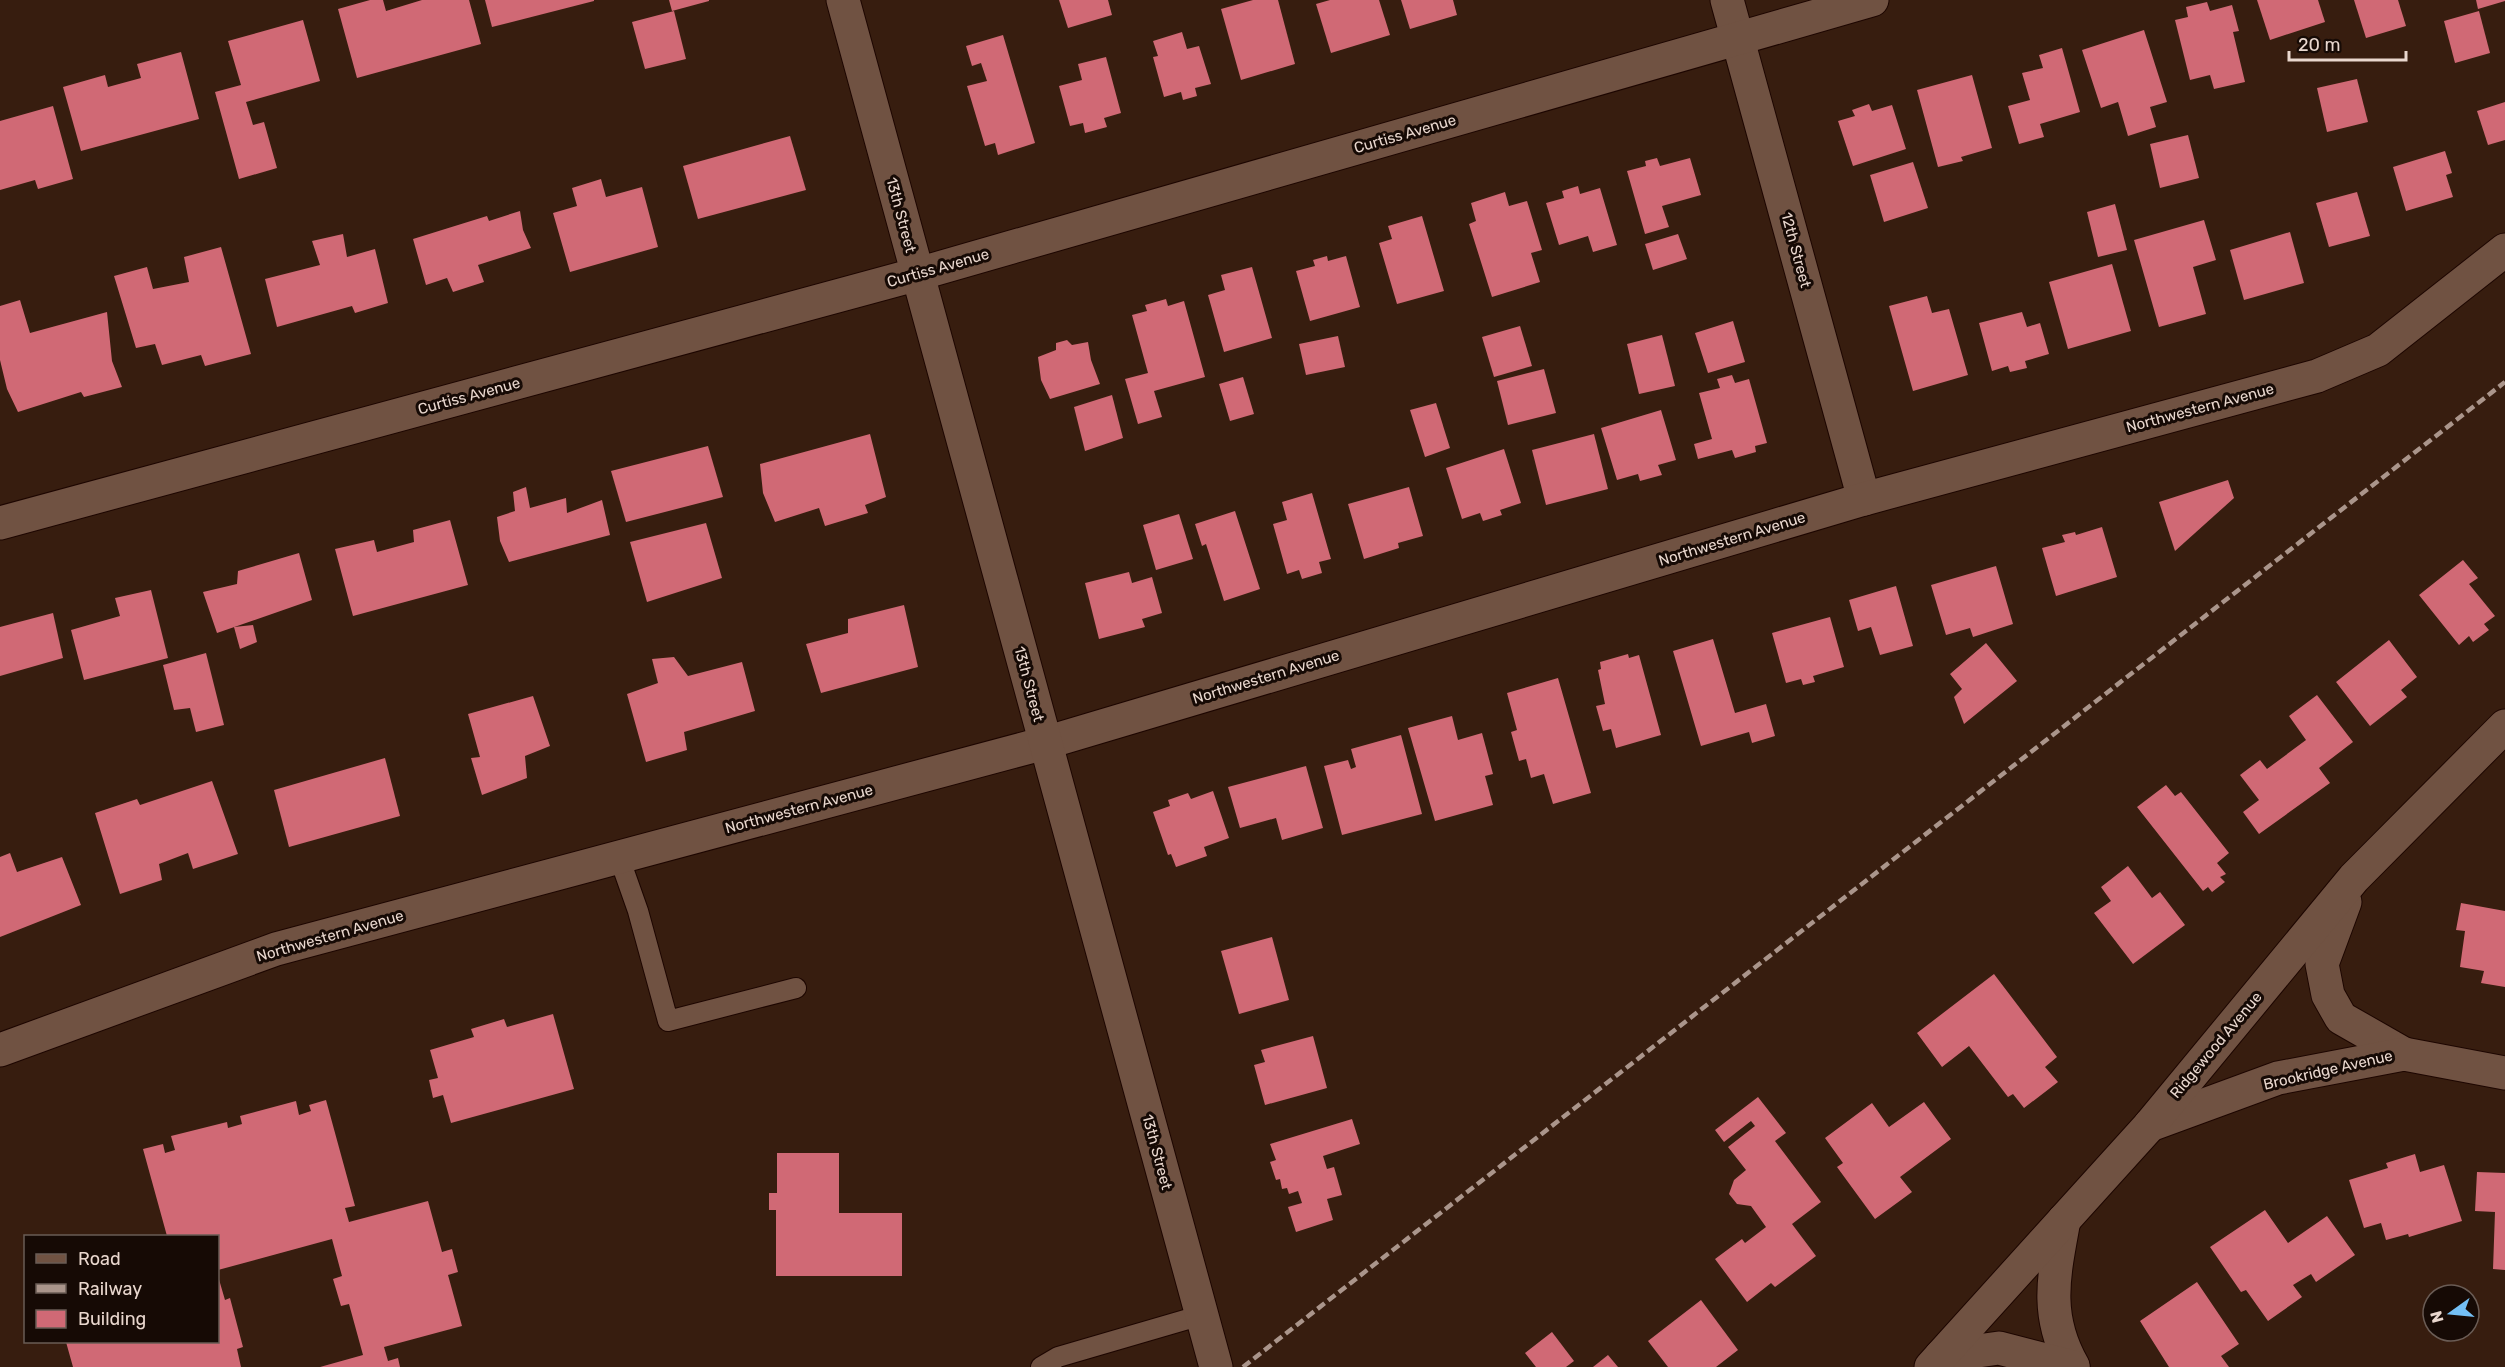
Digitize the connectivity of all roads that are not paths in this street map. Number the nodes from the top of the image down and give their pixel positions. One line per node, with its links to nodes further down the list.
1 (843, 0): 6 (street, 13th Street)
2 (1727, 0): 4 (street, 12th Street)
3 (1872, 0): 4 (street, Curtiss Avenue)
4 (1738, 38): 6 (street, Curtiss Avenue); 7 (street, 12th Street)
5 (2505, 250): 7 (street, Northwestern Avenue)
6 (918, 274): 8 (street, Curtiss Avenue); 10 (street, 13th Street)
7 (1864, 499): 10 (street, Northwestern Avenue)
8 (0, 523)
9 (2505, 726): 12 (street, Ridgewood Avenue)
10 (1045, 743): 11 (street, Northwestern Avenue); 19 (street, 13th Street)
11 (619, 857): 13 (lane); 14 (street, Northwestern Avenue)
12 (2354, 878): 15 (street, Brookridge Avenue); 17 (street, Ridgewood Avenue)
13 (796, 988)
14 (0, 1050)
15 (2404, 1054): 16 (street, Brookridge Avenue); 17 (street, Brookridge Avenue)
16 (2505, 1073)
17 (2150, 1125): 18 (street, Ridgewood Avenue)
18 (2064, 1220): 20 (street, Ridgewood Avenue); 23 (street)
19 (1202, 1315): 21 (lane); 22 (street, 13th Street)
20 (1936, 1361): 23 (street)
21 (1041, 1367)
22 (1216, 1367)
23 (2073, 1367)

